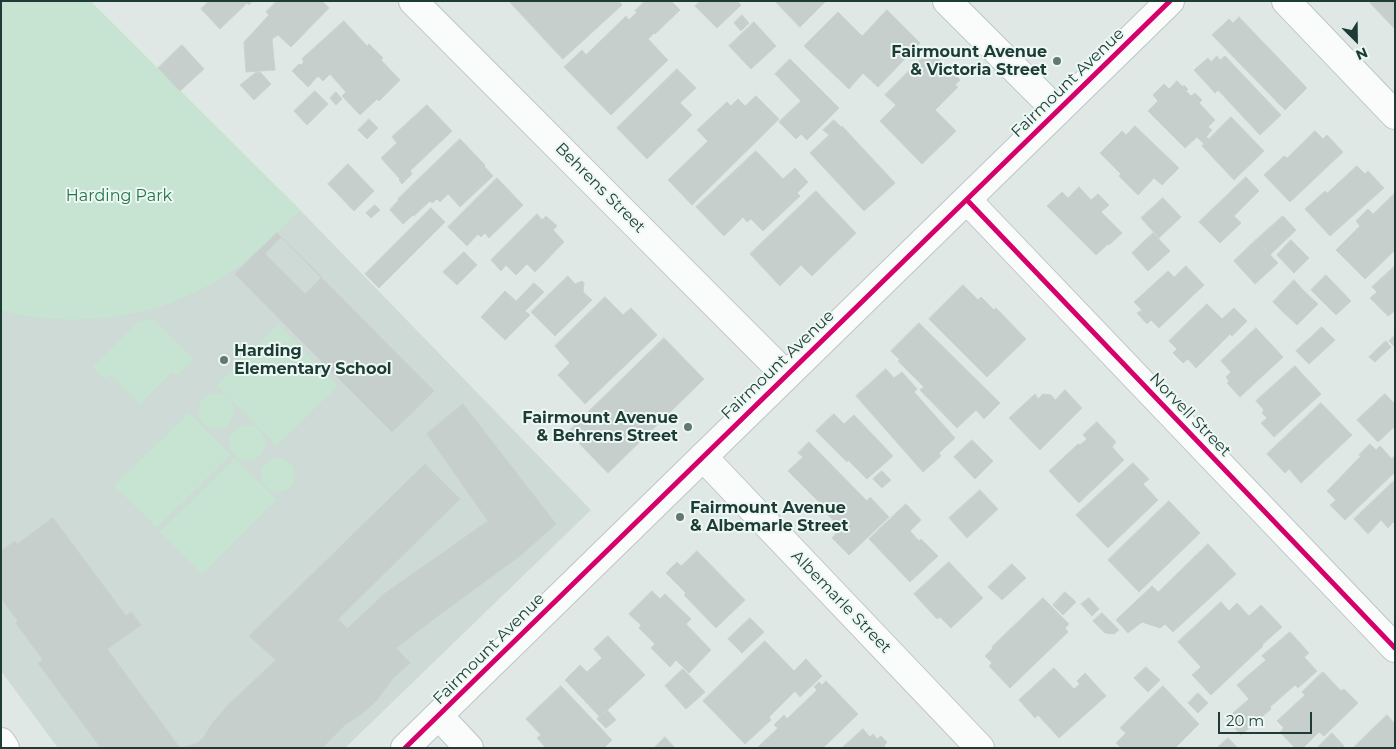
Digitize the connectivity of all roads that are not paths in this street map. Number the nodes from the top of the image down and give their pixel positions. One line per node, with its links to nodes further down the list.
1 (413, 1): 8 (street, Behrens Street)
2 (947, 1): 5 (street)
3 (1170, 1): 5 (street, Fairmount Avenue)
4 (1286, 1): 6 (street)
5 (1057, 111): 7 (street, Fairmount Avenue)
6 (1395, 115)
7 (967, 200): 8 (street, Fairmount Avenue); 10 (street, Norvell Street)
8 (786, 375): 9 (street, Fairmount Avenue)
9 (702, 457): 11 (street, Fairmount Avenue); 16 (street, Albemarle Street)
10 (1395, 648)
11 (438, 716): 14 (street, Fairmount Avenue); 15 (street)
12 (1, 742): 13 (street)
13 (5, 748)
14 (405, 748)
15 (469, 748)
16 (980, 748)

